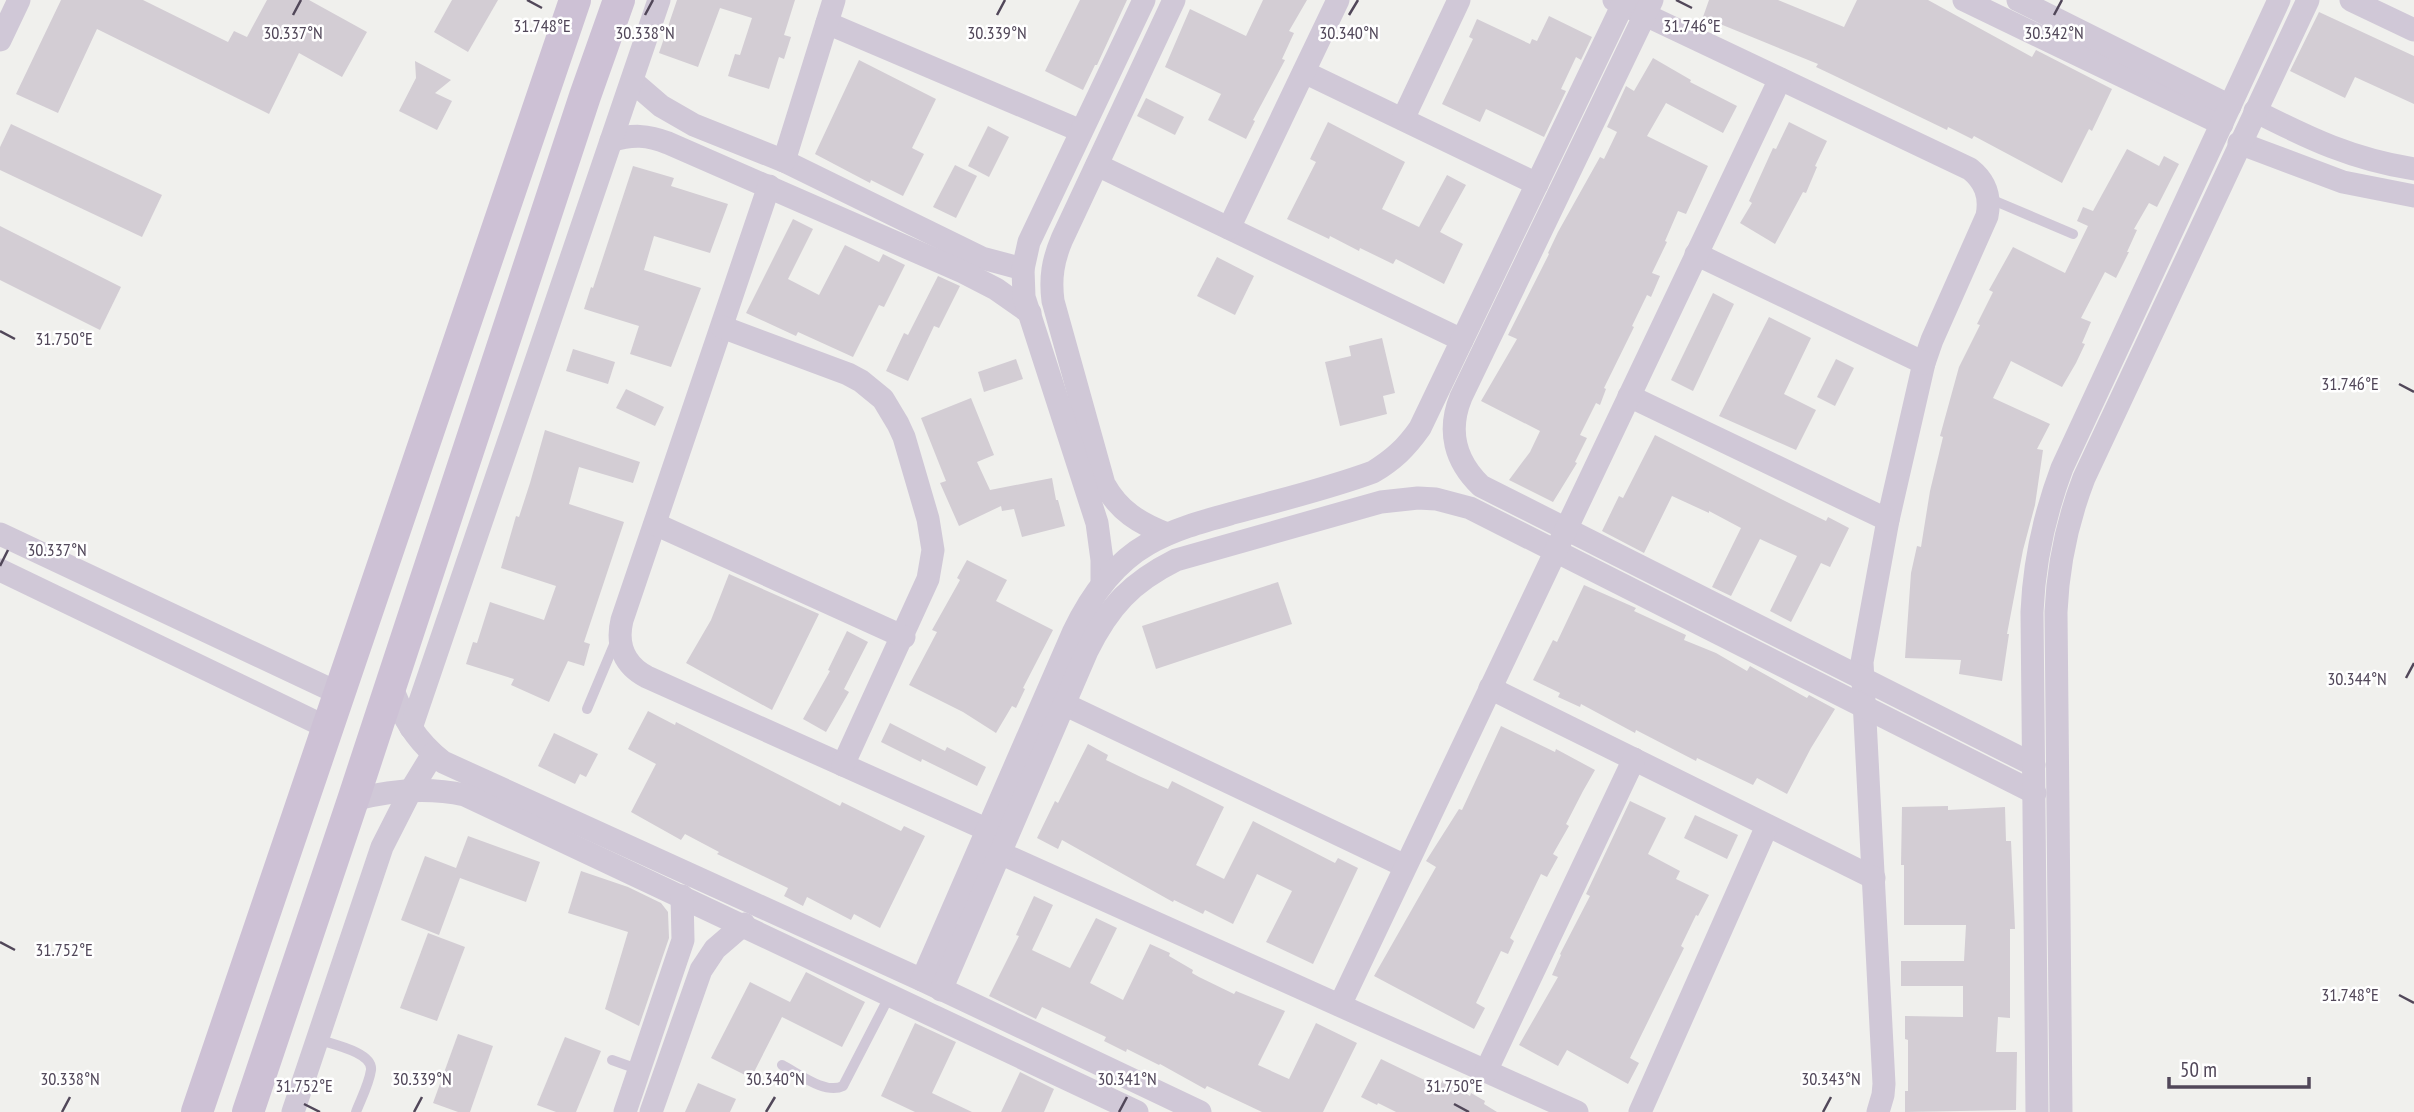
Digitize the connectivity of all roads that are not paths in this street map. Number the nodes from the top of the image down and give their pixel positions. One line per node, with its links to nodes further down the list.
1 (19, 0): 19 (street)
2 (575, 0): 62 (street)
3 (619, 0): 60 (street)
4 (659, 0): 22 (street)
5 (834, 0): 17 (street)
6 (1144, 0): 27 (street)
7 (1174, 0): 32 (street)
8 (1338, 0): 20 (street)
9 (1459, 0): 26 (street)
10 (1964, 0): 25 (street)
11 (2018, 0): 25 (street)
12 (2279, 0): 25 (street)
13 (2308, 0): 24 (street)
14 (2351, 0): 18 (street)
15 (1621, 1): 16 (street); 34 (street)
16 (1648, 7): 21 (street); 51 (street)
17 (827, 23): 27 (street); 31 (street)
18 (2414, 30)
19 (0, 40)
20 (1304, 72): 26 (street); 39 (street)
21 (1780, 79): 37 (street); 42 (street)
22 (632, 81): 23 (street); 29 (street)
23 (669, 111): 28 (street); 31 (street)
24 (2255, 111): 30 (street); 33 (street)
25 (2226, 115): 71 (street)
26 (1403, 119): 34 (street)
27 (1081, 131): 43 (street)
28 (657, 138): 29 (street); 35 (street)
29 (611, 141): 67 (street)
30 (2239, 144): 36 (street); 105 (street)
31 (784, 161): 38 (street)
32 (1097, 165): 39 (street); 53 (street)
33 (2414, 169)
34 (1537, 184): 46 (street)
35 (769, 186): 41 (street); 45 (street)
36 (2414, 196)
37 (1988, 198): 40 (lane); 47 (street)
38 (904, 220): 41 (street); 43 (street)
39 (1229, 228): 46 (street)
40 (2073, 234)
41 (893, 241): 44 (street)
42 (1696, 254): 47 (street); 48 (street)
43 (1023, 269): 44 (street)
44 (1030, 313): 56 (street)
45 (722, 327): 50 (street); 58 (street)
46 (1462, 340): 53 (street)
47 (1924, 363): 49 (street)
48 (1629, 396): 49 (street); 51 (street)
49 (1888, 520): 59 (street)
50 (655, 524): 57 (street); 58 (street)
51 (1566, 528): 54 (street); 59 (street)
52 (0, 534): 62 (street)
53 (1167, 534): 56 (street)
54 (1555, 552): 61 (street); 63 (street); 64 (street)
55 (0, 570): 66 (street)
56 (1101, 584): 76 (street)
57 (620, 631): 65 (lane); 70 (street)
58 (904, 637): 70 (street)
59 (1863, 678): 64 (street); 71 (street)
60 (391, 684): 67 (street); 74 (street)
61 (1490, 688): 69 (street); 78 (street)
62 (338, 693): 66 (street)
63 (1064, 705): 77 (street); 78 (street)
64 (1865, 707): 73 (street); 79 (street)
65 (587, 709)
66 (326, 727): 93 (street)
67 (411, 728): 68 (street)
68 (433, 754): 72 (street); 84 (street)
69 (1634, 759): 75 (street); 91 (street)
70 (843, 765): 76 (street)
71 (2034, 765): 73 (street)
72 (411, 790): 74 (street); 80 (street); 87 (street)
73 (2035, 793): 104 (street)
74 (353, 800): 94 (street)
75 (1767, 826): 79 (street); 102 (street)
76 (988, 830): 84 (street)
77 (1000, 853): 84 (street); 86 (street)
78 (1405, 866): 86 (street)
79 (1874, 878): 103 (street)
80 (682, 896): 81 (street); 82 (street)
81 (744, 924): 83 (street); 85 (street)
82 (674, 971): 83 (street); 90 (street)
83 (696, 981): 98 (street)
84 (931, 985): 92 (street)
85 (890, 995): 89 (lane); 99 (street)
86 (1340, 1005): 91 (street)
87 (317, 1039): 95 (street); 96 (lane)
88 (612, 1060): 90 (lane)
89 (782, 1065)
90 (640, 1070): 97 (street)
91 (1486, 1071): 101 (street)
92 (1150, 1088): 99 (street); 100 (street)
93 (197, 1112)
94 (248, 1112)
95 (293, 1112)
96 (356, 1112)
97 (625, 1112)
98 (651, 1112)
99 (1138, 1112)
100 (1200, 1112)
101 (1577, 1112)
102 (1640, 1112)
103 (1878, 1112)
104 (2037, 1112)
105 (2061, 1112)

